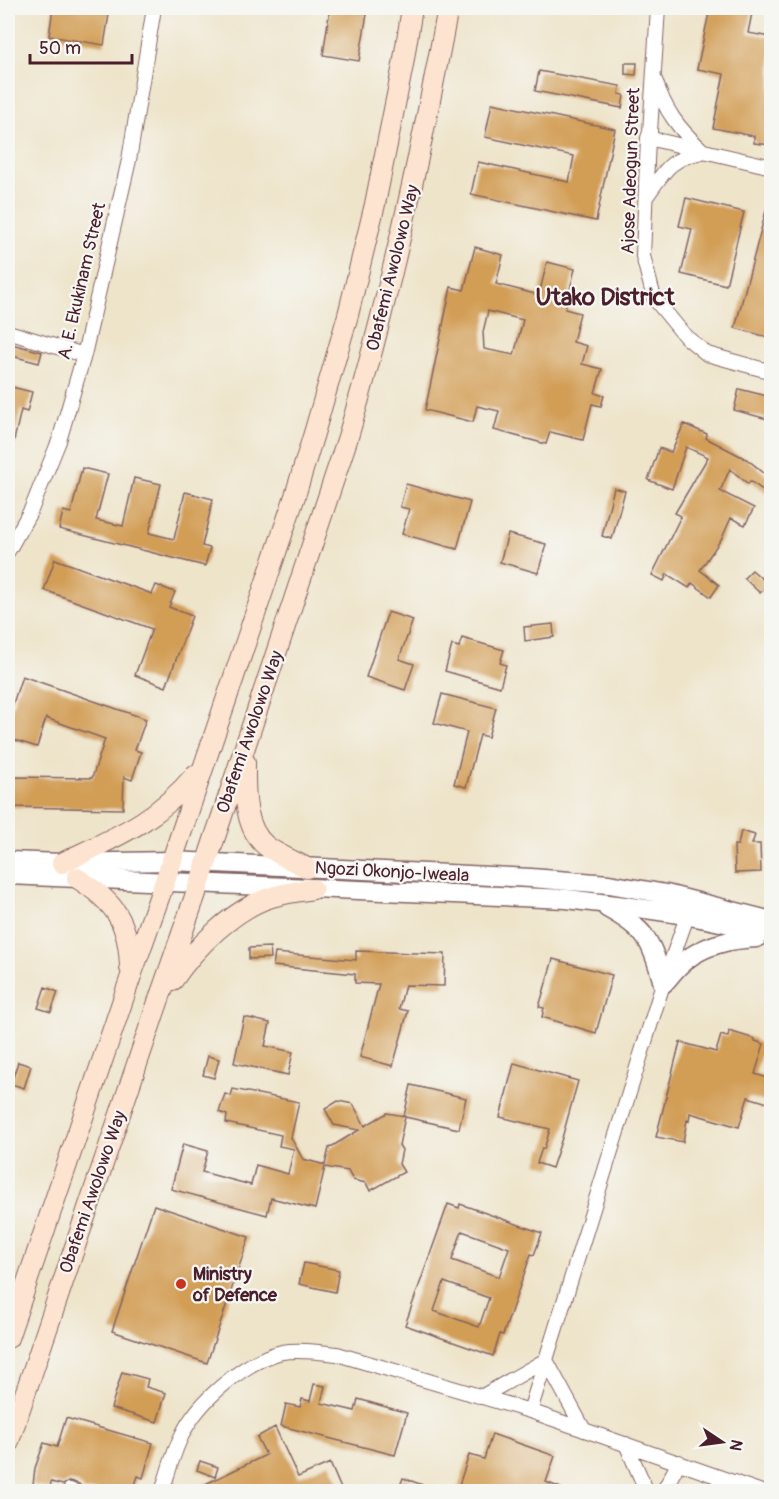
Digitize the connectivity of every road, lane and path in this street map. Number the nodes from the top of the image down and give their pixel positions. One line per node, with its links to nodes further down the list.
1 (154, 8): 11 (street, A. E. Ekukinam Street)
2 (412, 8): 15 (main road, Obafemi Awolowo Way)
3 (448, 8): 14 (main road, Obafemi Awolowo Way)
4 (658, 8): 5 (street, Ajose Adeogun Street)
5 (653, 71): 6 (street, Ajose Adeogun Street); 7 (street)
6 (648, 138): 7 (street); 9 (street, Ajose Adeogun Street)
7 (704, 151): 8 (street); 9 (street)
8 (771, 167)
9 (646, 198): 12 (street, Ajose Adeogun Street)
10 (8, 332): 11 (street)
11 (84, 355): 13 (street, A. E. Ekukinam Street)
12 (771, 372)
13 (8, 551)
14 (245, 747): 19 (main road, Obafemi Awolowo Way); 20 (main road)
15 (203, 766): 17 (main road, Obafemi Awolowo Way); 18 (main road)
16 (8, 861): 18 (street, Ngozi Okonjo-Iweala)
17 (171, 861): 18 (street, Ngozi Okonjo-Iweala); 19 (street, Ngozi Okonjo-Iweala); 23 (main road, Obafemi Awolowo Way)
18 (62, 863)
19 (205, 863): 20 (street, Ngozi Okonjo-Iweala); 24 (main road, Obafemi Awolowo Way)
20 (307, 868): 27 (street, Ngozi Okonjo-Iweala)
21 (8, 875): 22 (street, Ngozi Okonjo-Iweala)
22 (77, 878): 23 (street, Ngozi Okonjo-Iweala); 30 (main road)
23 (165, 881): 24 (street, Ngozi Okonjo-Iweala); 30 (main road, Obafemi Awolowo Way)
24 (200, 882): 25 (street, Ngozi Okonjo-Iweala); 32 (main road, Obafemi Awolowo Way)
25 (313, 889): 26 (street, Ngozi Okonjo-Iweala); 32 (main road)
26 (598, 903): 27 (street, Ngozi Okonjo-Iweala); 31 (street)
27 (690, 908): 28 (street, Ngozi Okonjo-Iweala); 29 (street, Ngozi Okonjo-Iweala); 31 (street)
28 (771, 921)
29 (771, 936): 31 (street)
30 (131, 976): 33 (main road, Obafemi Awolowo Way)
31 (663, 984): 34 (street)
32 (158, 1002): 38 (main road, Obafemi Awolowo Way)
33 (8, 1338)
34 (546, 1360): 35 (street); 36 (street); 37 (street)
35 (481, 1397): 36 (street); 42 (street)
36 (530, 1412): 37 (street)
37 (584, 1430): 39 (street)
38 (8, 1444)
39 (626, 1444): 40 (street); 43 (street)
40 (679, 1462): 41 (street); 44 (street)
41 (735, 1482): 45 (street); 46 (street)
42 (162, 1491)
43 (646, 1491)
44 (663, 1491)
45 (706, 1491)
46 (762, 1491)

